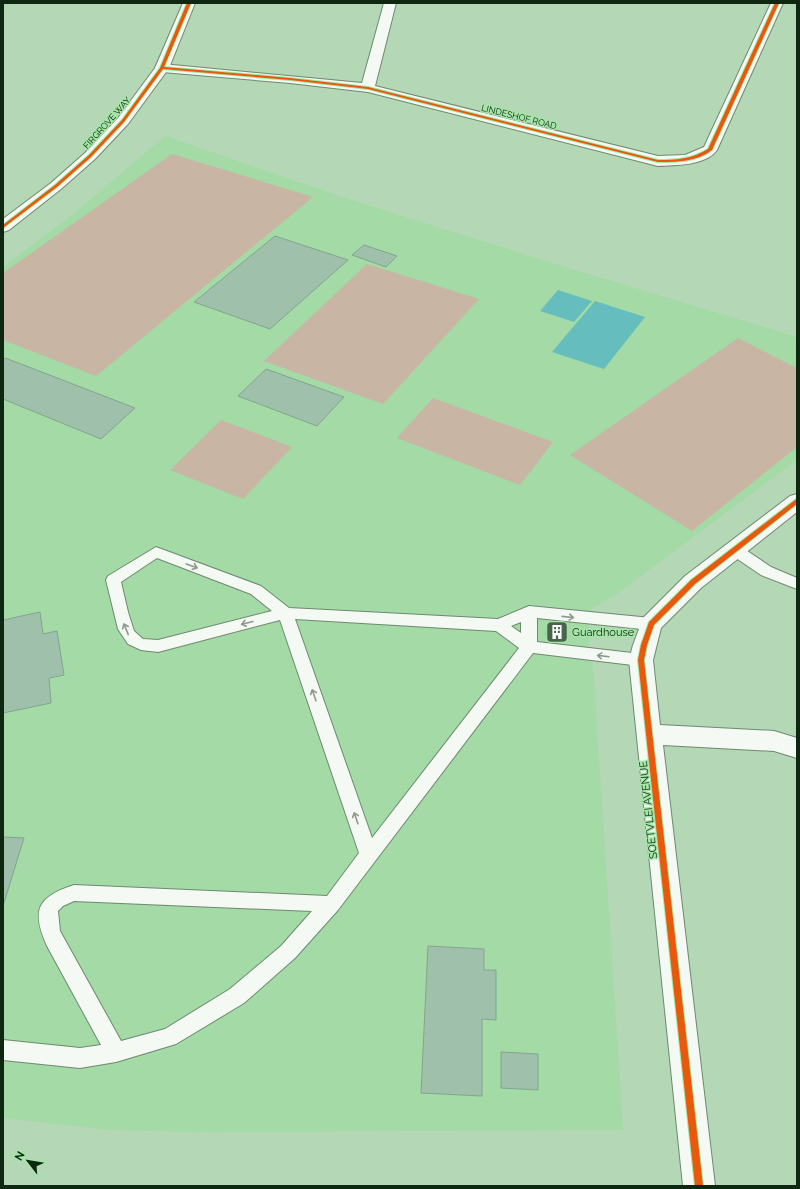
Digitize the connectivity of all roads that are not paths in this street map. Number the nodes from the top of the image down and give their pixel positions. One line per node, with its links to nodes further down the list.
1 (189, 3): 4 (street, FIRGROVE WAY)
2 (390, 3): 5 (street)
3 (777, 3): 5 (street, LINDESHOF ROAD)
4 (162, 68): 5 (street, LINDESHOF ROAD); 6 (street, FIRGROVE WAY)
5 (368, 88)
6 (3, 227)
7 (797, 501): 8 (street, SOETVLEI AVENUE)
8 (735, 550): 9 (lane); 12 (street, SOETVLEI AVENUE)
9 (797, 584)
10 (529, 612): 12 (lane, one-way to 12); 13 (lane); 14 (lane)
11 (285, 613): 11 (lane, one-way to 11); 13 (lane); 18 (lane, one-way to 11)
12 (650, 624): 15 (street, SOETVLEI AVENUE)
13 (499, 625): 14 (lane)
14 (529, 647): 15 (lane, one-way to 14); 18 (lane)
15 (641, 660): 16 (street, SOETVLEI AVENUE)
16 (649, 734): 17 (street); 22 (street, SOETVLEI AVENUE)
17 (797, 748)
18 (369, 854): 19 (lane)
19 (330, 904): 21 (lane); 21 (lane)
20 (3, 1050): 21 (lane)
21 (116, 1052)
22 (699, 1186)

